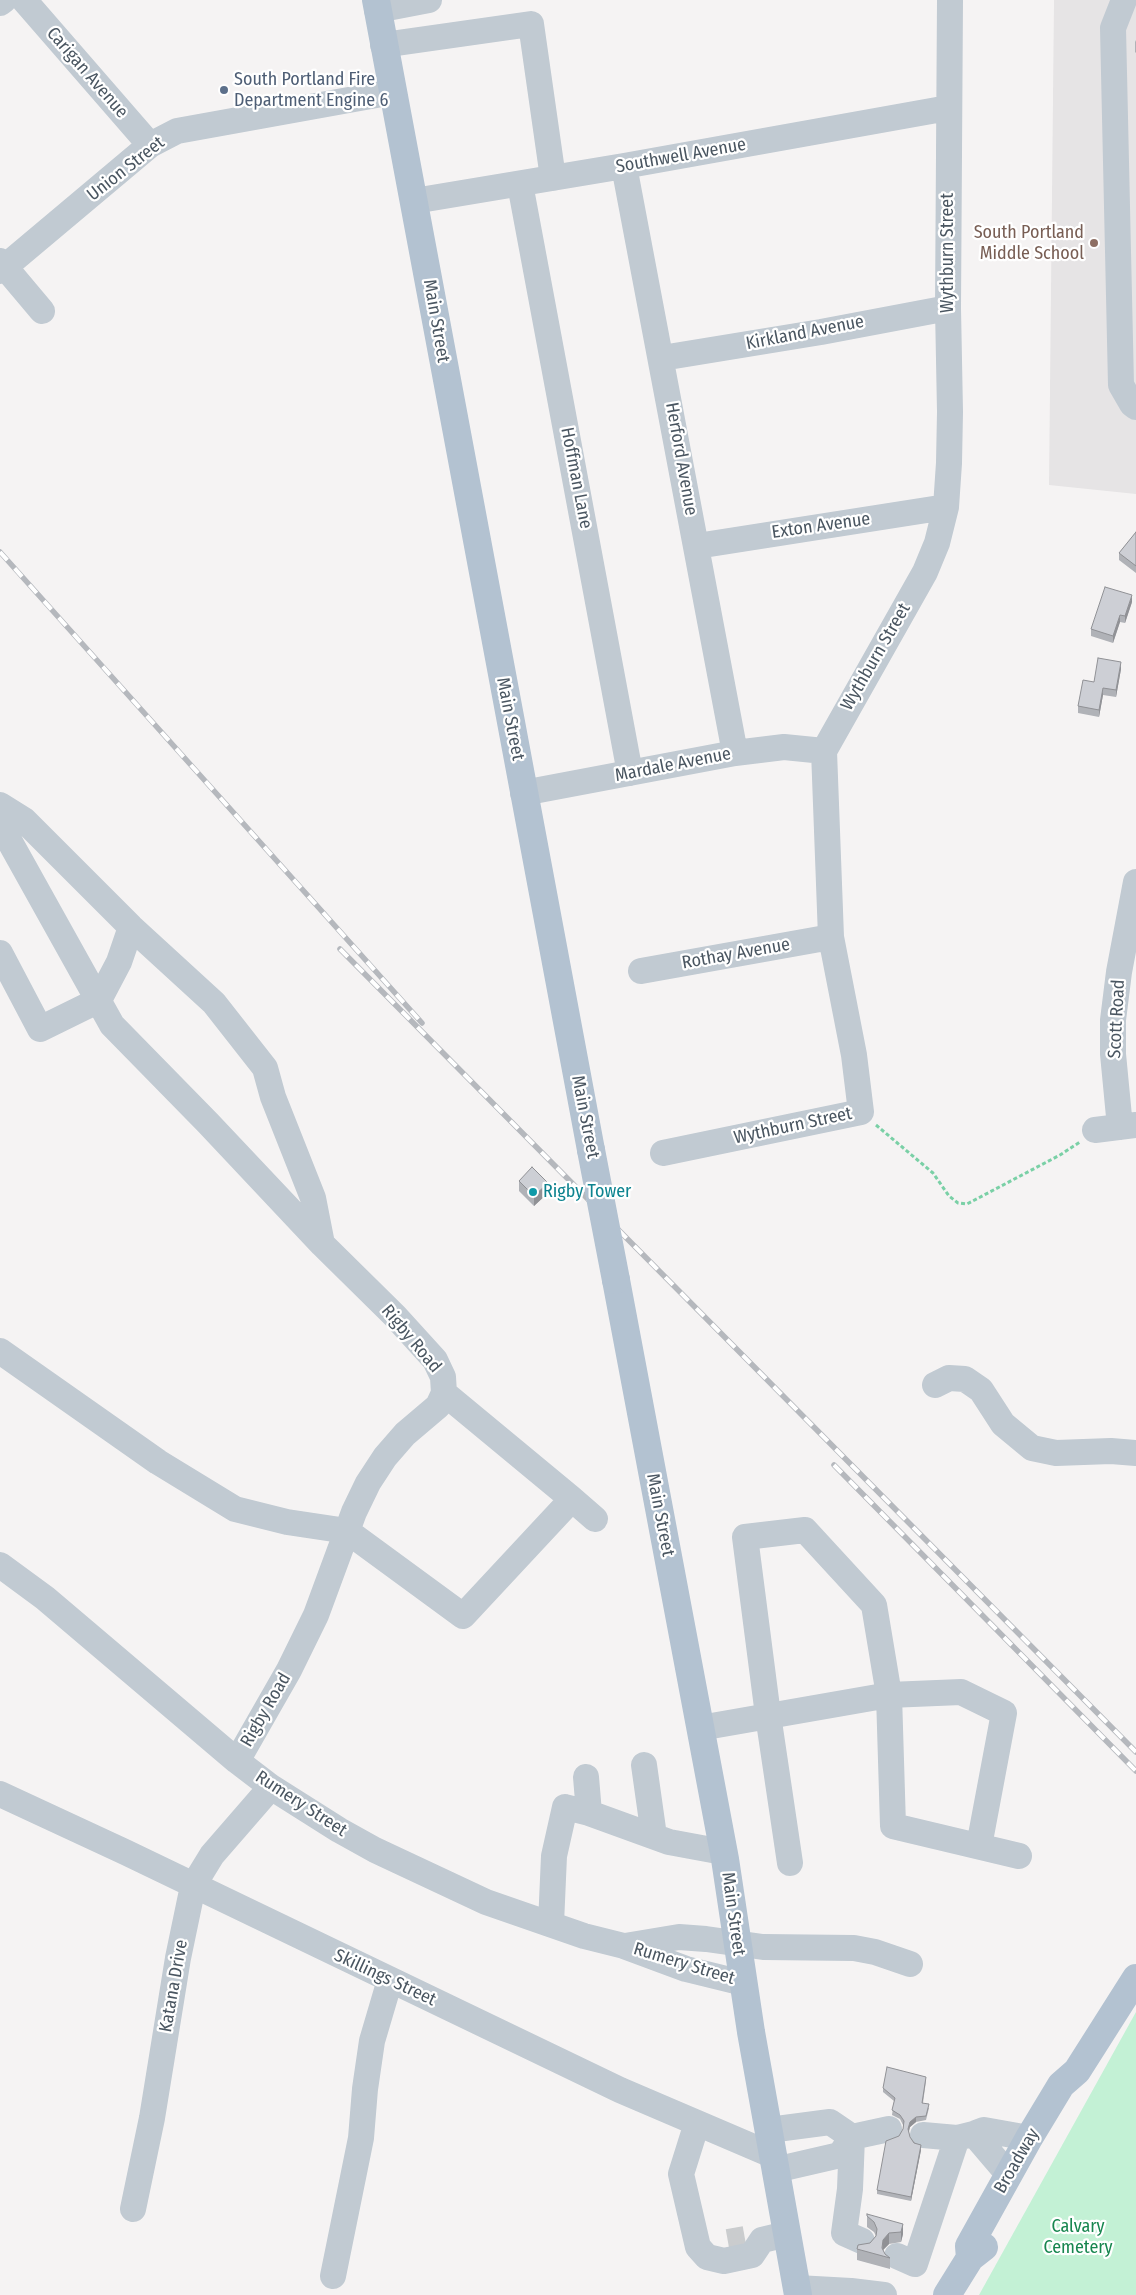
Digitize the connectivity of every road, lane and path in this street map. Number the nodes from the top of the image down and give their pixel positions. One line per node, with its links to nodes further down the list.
1 (4, 0): 6 (street)
2 (24, 0): 11 (street, Carigan Avenue)
3 (429, 0): 7 (street)
4 (950, 0): 10 (street, Wythburn Street)
5 (1124, 0): 20 (street)
6 (0, 3)
7 (376, 5): 8 (main road, Main Street)
8 (383, 45): 9 (main road, Main Street); 13 (street)
9 (392, 92): 11 (street, Union Street); 15 (main road, Main Street)
10 (948, 108): 12 (street, Southwell Avenue); 17 (street, Wythburn Street)
11 (150, 145): 16 (street, Union Street)
12 (624, 166): 13 (street, Southwell Avenue); 19 (street, Herford Avenue)
13 (553, 178): 14 (street, Southwell Avenue)
14 (520, 184): 15 (street, Southwell Avenue); 25 (street, Hoffman Lane)
15 (414, 201): 26 (main road, Main Street)
16 (2, 266): 18 (street)
17 (948, 308): 19 (street, Kirkland Avenue); 21 (street, Wythburn Street)
18 (42, 311)
19 (662, 358): 22 (street, Herford Avenue)
20 (1136, 407)
21 (946, 507): 22 (street, Exton Avenue); 23 (street, Wythburn Street)
22 (696, 546): 24 (street, Herford Avenue)
23 (824, 751): 24 (street, Mardale Avenue); 31 (street, Wythburn Street)
24 (735, 753): 25 (street, Mardale Avenue)
25 (630, 773): 26 (street, Mardale Avenue)
26 (524, 793): 49 (main road, Main Street, bridge)
27 (0, 805): 30 (street)
28 (0, 824): 34 (street, Rigby Road)
29 (1136, 882): 36 (street, Scott Road)
30 (130, 927): 34 (street); 38 (street)
31 (831, 937): 33 (street, Rothay Avenue); 35 (street, Wythburn Street)
32 (0, 953): 34 (street)
33 (641, 971)
34 (99, 1000): 38 (street, Rigby Road)
35 (861, 1112): 36 (path); 37 (street, Wythburn Street)
36 (1117, 1127)
37 (662, 1153)
38 (322, 1244): 41 (street, Rigby Road)
39 (0, 1351): 45 (street)
40 (935, 1385): 42 (street)
41 (444, 1393): 43 (street); 45 (street, Rigby Road)
42 (1136, 1453)
43 (572, 1499): 44 (street); 45 (street)
44 (595, 1519)
45 (347, 1531): 50 (street, Rigby Road)
46 (0, 1565): 50 (street, Rumery Street)
47 (889, 1694): 48 (street); 48 (street); 57 (street); 57 (street)
48 (768, 1715): 49 (street); 60 (street)
49 (700, 1728): 58 (main road, Main Street)
50 (237, 1761): 53 (street, Rumery Street)
51 (644, 1765): 56 (street)
52 (586, 1778): 55 (street)
53 (271, 1787): 61 (street, Katana Drive); 62 (street, Rumery Street)
54 (0, 1794): 61 (street, Skillings Street)
55 (590, 1813): 56 (street); 62 (street)
56 (654, 1836): 58 (street)
57 (979, 1846): 59 (street)
58 (723, 1852): 63 (main road, Main Street)
59 (1019, 1856)
60 (790, 1863)
61 (193, 1886): 67 (street, Skillings Street); 78 (street, Katana Drive)
62 (551, 1924): 64 (street, Rumery Street)
63 (737, 1945): 64 (street, Rumery Street); 65 (street, Rumery Street); 68 (main road, Main Street)
64 (624, 1946): 68 (street, Rumery Street)
65 (910, 1964)
66 (1136, 1978): 69 (main road, Broadway)
67 (390, 1980): 70 (street, Skillings Street); 83 (street)
68 (743, 1983): 76 (main road, Main Street)
69 (1077, 2071): 75 (main road, Broadway); 82 (main road, Broadway)
70 (697, 2123): 76 (street, Skillings Street); 79 (street)
71 (889, 2130): 74 (street)
72 (923, 2135): 73 (street)
73 (967, 2135): 75 (street); 77 (street); 81 (street)
74 (852, 2137): 76 (street); 76 (street); 80 (street)
75 (1030, 2138): 77 (main road, Broadway)
76 (772, 2152): 79 (main road, Main Street)
77 (1008, 2174): 82 (main road, Broadway)
78 (133, 2210)
79 (755, 2239): 84 (main road, Main Street)
80 (862, 2241)
81 (897, 2256)
82 (970, 2258): 86 (main road, Broadway)
83 (333, 2276)
84 (797, 2292): 85 (street)
85 (884, 2295)
86 (947, 2295)

